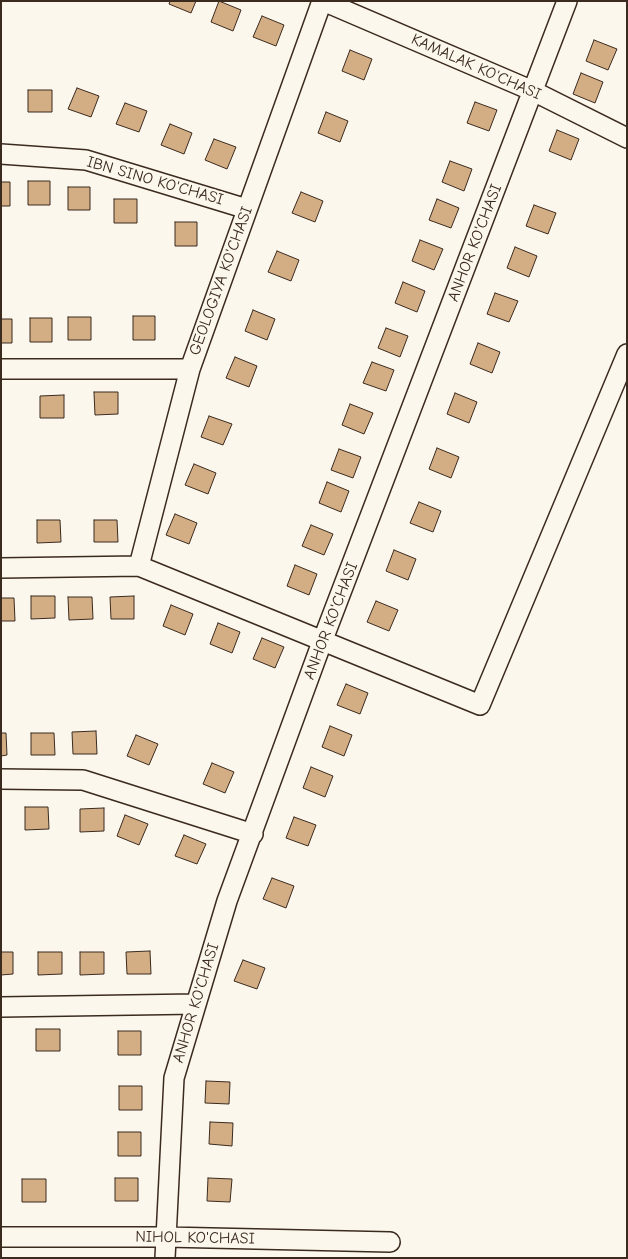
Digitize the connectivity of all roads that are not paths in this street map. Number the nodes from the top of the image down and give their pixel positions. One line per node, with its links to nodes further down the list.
1 (323, 1): 3 (street, KAMALAK KO'CHASI); 6 (street, GEOLOGIYA KO'CHASI)
2 (567, 1): 3 (street, ANHOR KO'CHASI)
3 (533, 91): 4 (street, KAMALAK KO'CHASI); 12 (street, ANHOR KO'CHASI)
4 (627, 138)
5 (1, 154): 6 (street, IBN SINO KO'CHASI)
6 (247, 209): 9 (street, GEOLOGIYA KO'CHASI)
7 (627, 354): 12 (street)
8 (1, 369): 9 (street)
9 (190, 369): 10 (street, GEOLOGIYA KO'CHASI)
10 (138, 566): 11 (street); 12 (street)
11 (1, 568)
12 (322, 642): 14 (street, ANHOR KO'CHASI)
13 (1, 779): 14 (street)
14 (253, 834): 15 (street, ANHOR KO'CHASI)
15 (196, 1004): 16 (street); 18 (street, ANHOR KO'CHASI)
16 (1, 1006)
17 (1, 1236): 18 (street, NIHOL KO'CHASI)
18 (166, 1236): 19 (street, NIHOL KO'CHASI); 20 (street, ANHOR KO'CHASI)
19 (390, 1242)
20 (165, 1258)

